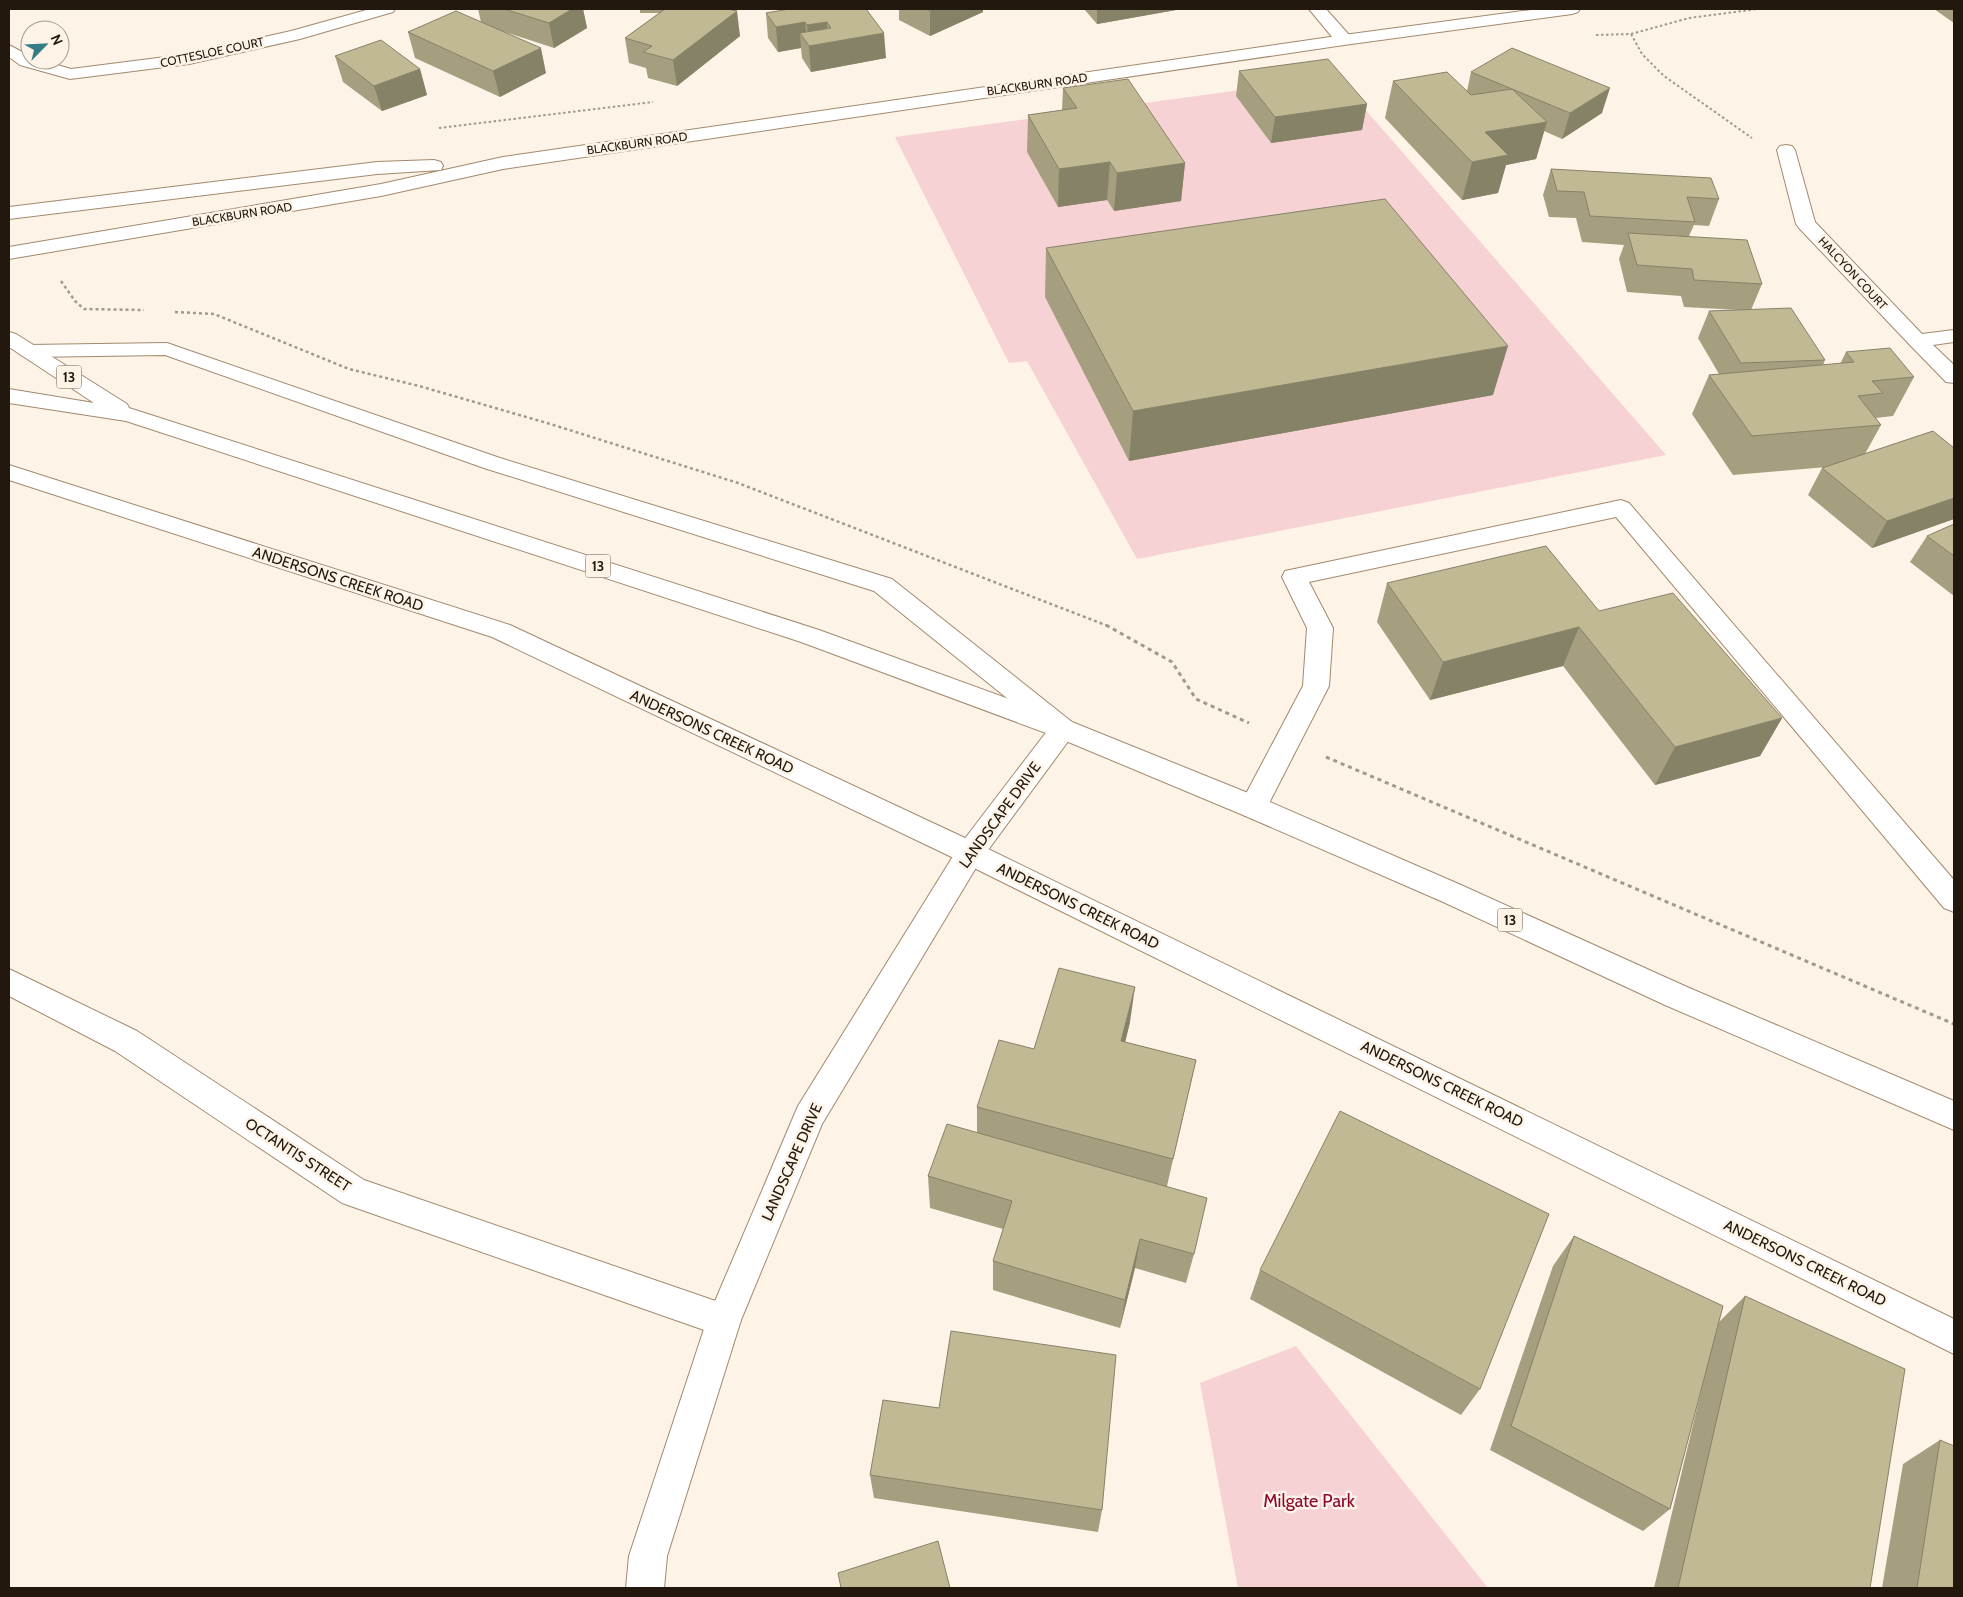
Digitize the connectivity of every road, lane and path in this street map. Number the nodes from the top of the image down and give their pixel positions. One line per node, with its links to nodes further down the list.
1 (387, 9): 6 (main road, COTTESLOE COURT)
2 (1317, 9): 5 (main road)
3 (1572, 9): 5 (main road, BLACKBURN ROAD)
4 (1631, 34): 7 (path)
5 (1344, 40): 8 (main road, BLACKBURN ROAD)
6 (9, 50)
7 (1786, 150): 12 (main road, HALCYON COURT)
8 (503, 163): 9 (main road, BLACKBURN ROAD); 10 (main road, BLACKBURN ROAD)
9 (9, 213)
10 (9, 253)
11 (1954, 336): 12 (main road)
12 (1917, 341): 14 (main road, HALCYON COURT)
13 (18, 344): 16 (main road, 13); 18 (main road)
14 (1954, 377)
15 (9, 396): 16 (main road, 13)
16 (129, 415): 18 (main road, 13)
17 (9, 472): 20 (main road, ANDERSONS CREEK ROAD)
18 (1063, 729): 19 (main road, 13); 20 (main road, LANDSCAPE DRIVE)
19 (1253, 807): 21 (main road); 23 (main road, 13)
20 (970, 853): 24 (main road, LANDSCAPE DRIVE); 25 (main road, ANDERSONS CREEK ROAD)
21 (1954, 900)
22 (9, 982): 24 (main road, OCTANTIS STREET)
23 (1950, 1110)
24 (724, 1320): 26 (main road, LANDSCAPE DRIVE)
25 (1954, 1337)
26 (646, 1588)

